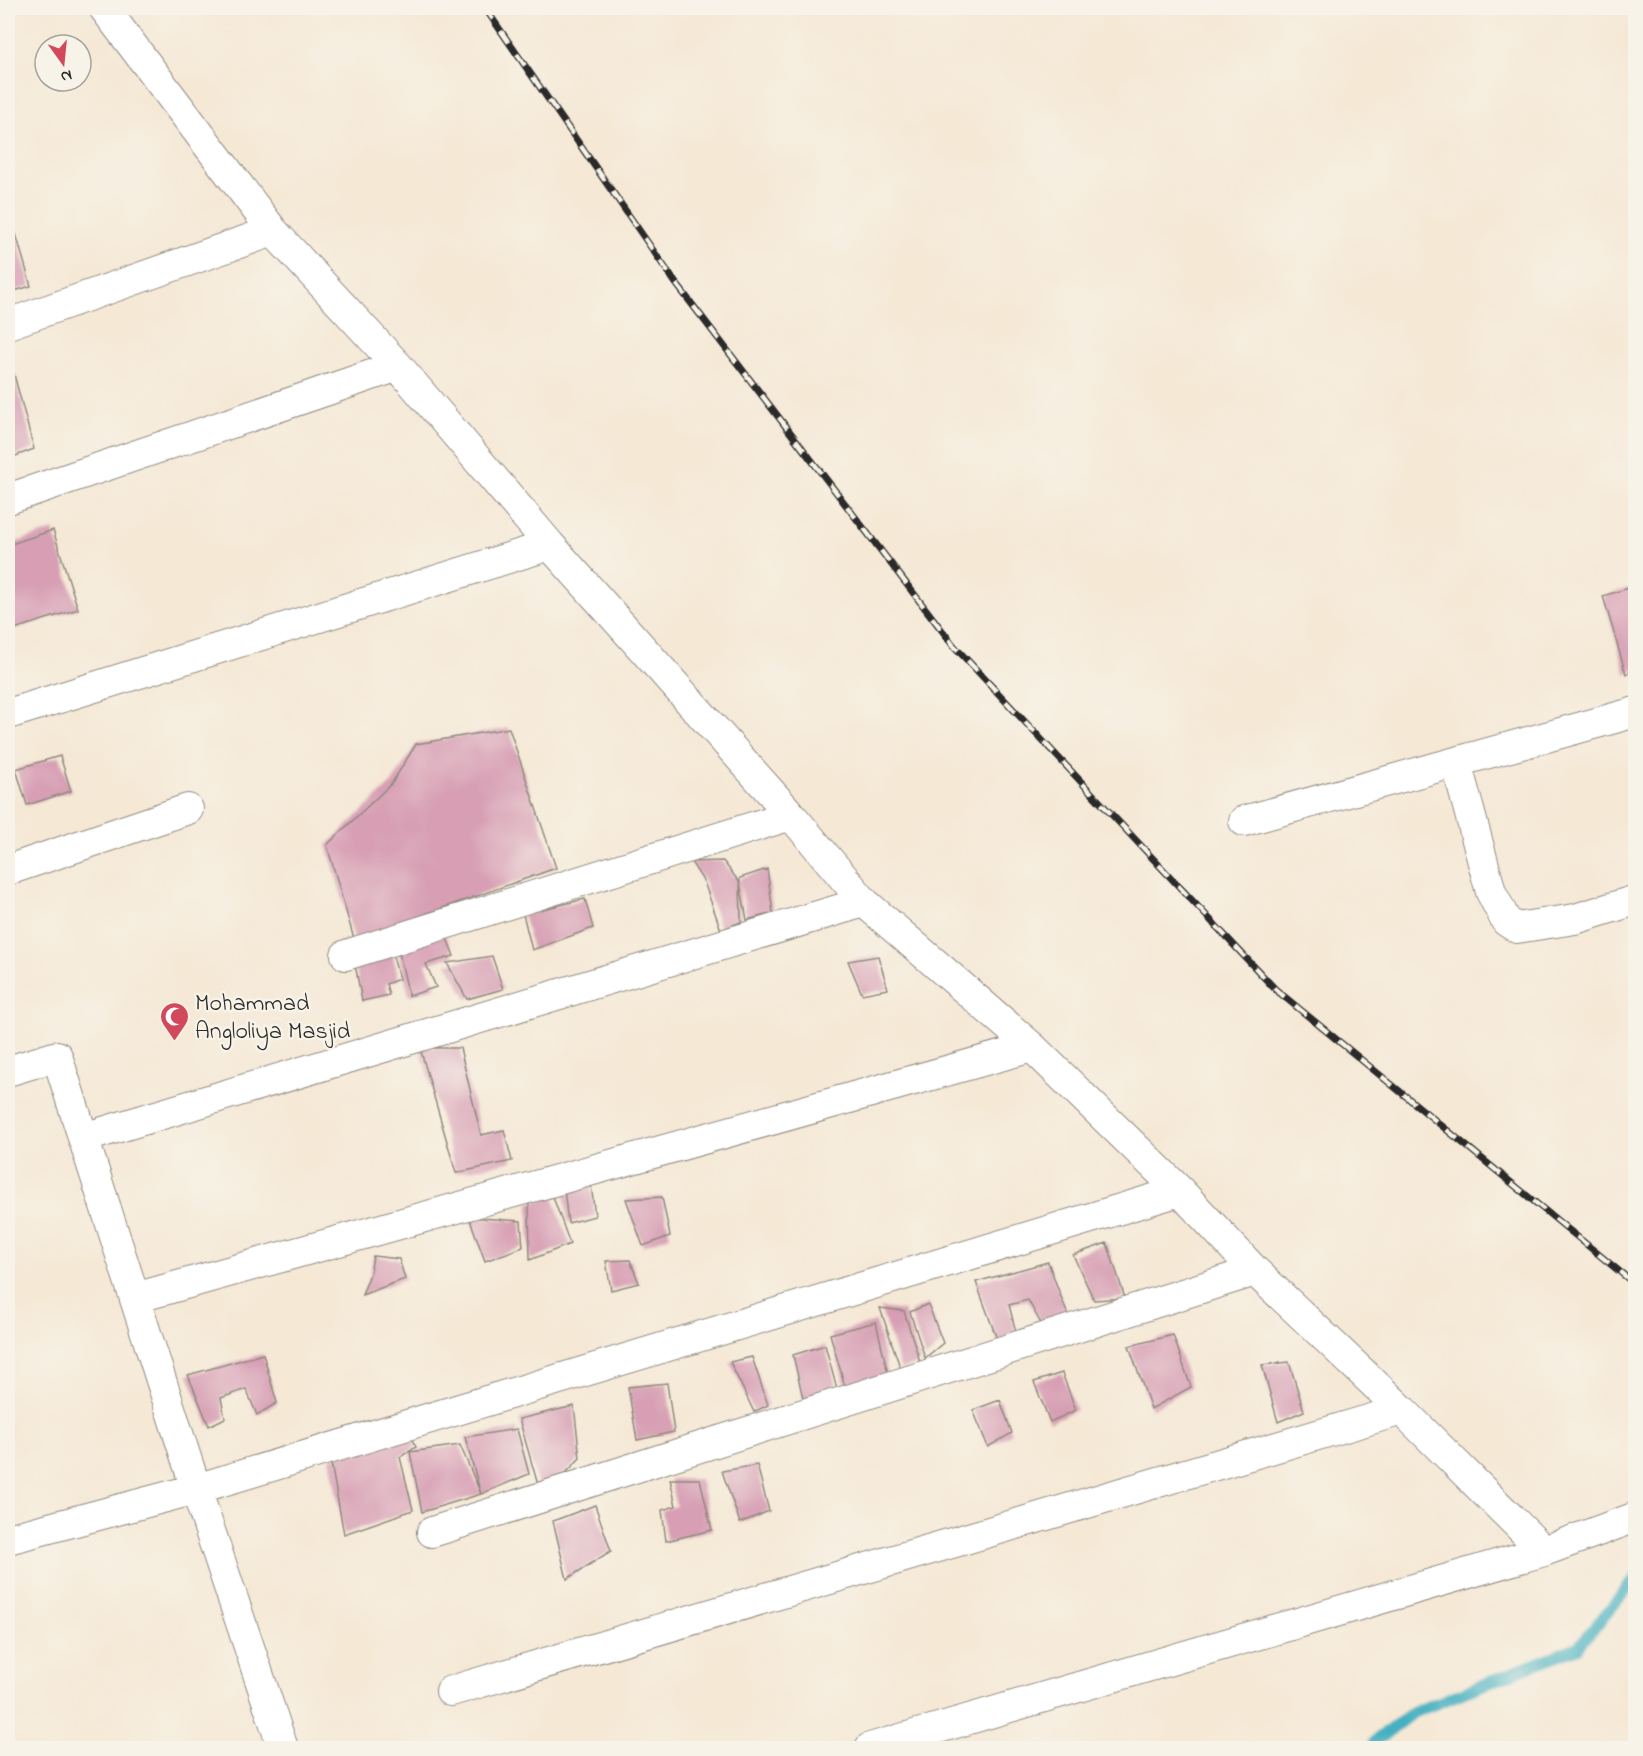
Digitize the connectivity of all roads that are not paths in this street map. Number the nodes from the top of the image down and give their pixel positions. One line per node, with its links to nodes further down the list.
1 (104, 8): 2 (street)
2 (273, 231): 3 (street); 4 (street)
3 (8, 324)
4 (398, 366): 5 (street); 6 (street)
5 (8, 499)
6 (550, 545): 8 (street); 11 (street)
7 (1635, 712): 9 (street)
8 (8, 714)
9 (1456, 762): 12 (street); 14 (street)
10 (188, 809): 13 (street)
11 (791, 815): 15 (street); 16 (street)
12 (1244, 821)
13 (8, 870)
14 (1635, 900)
15 (864, 903): 17 (street); 19 (street)
16 (346, 955)
17 (1032, 1047): 20 (street); 22 (street)
18 (8, 1071): 19 (street)
19 (83, 1138): 22 (street)
20 (1180, 1191): 21 (street); 24 (street)
21 (1256, 1270): 23 (street); 26 (street)
22 (135, 1298): 24 (street)
23 (1402, 1410): 28 (street); 29 (street)
24 (196, 1489): 27 (street); 30 (street)
25 (1635, 1517): 28 (street)
26 (432, 1532)
27 (8, 1539)
28 (1544, 1551): 31 (street)
29 (450, 1691)
30 (283, 1749)
31 (870, 1749)

